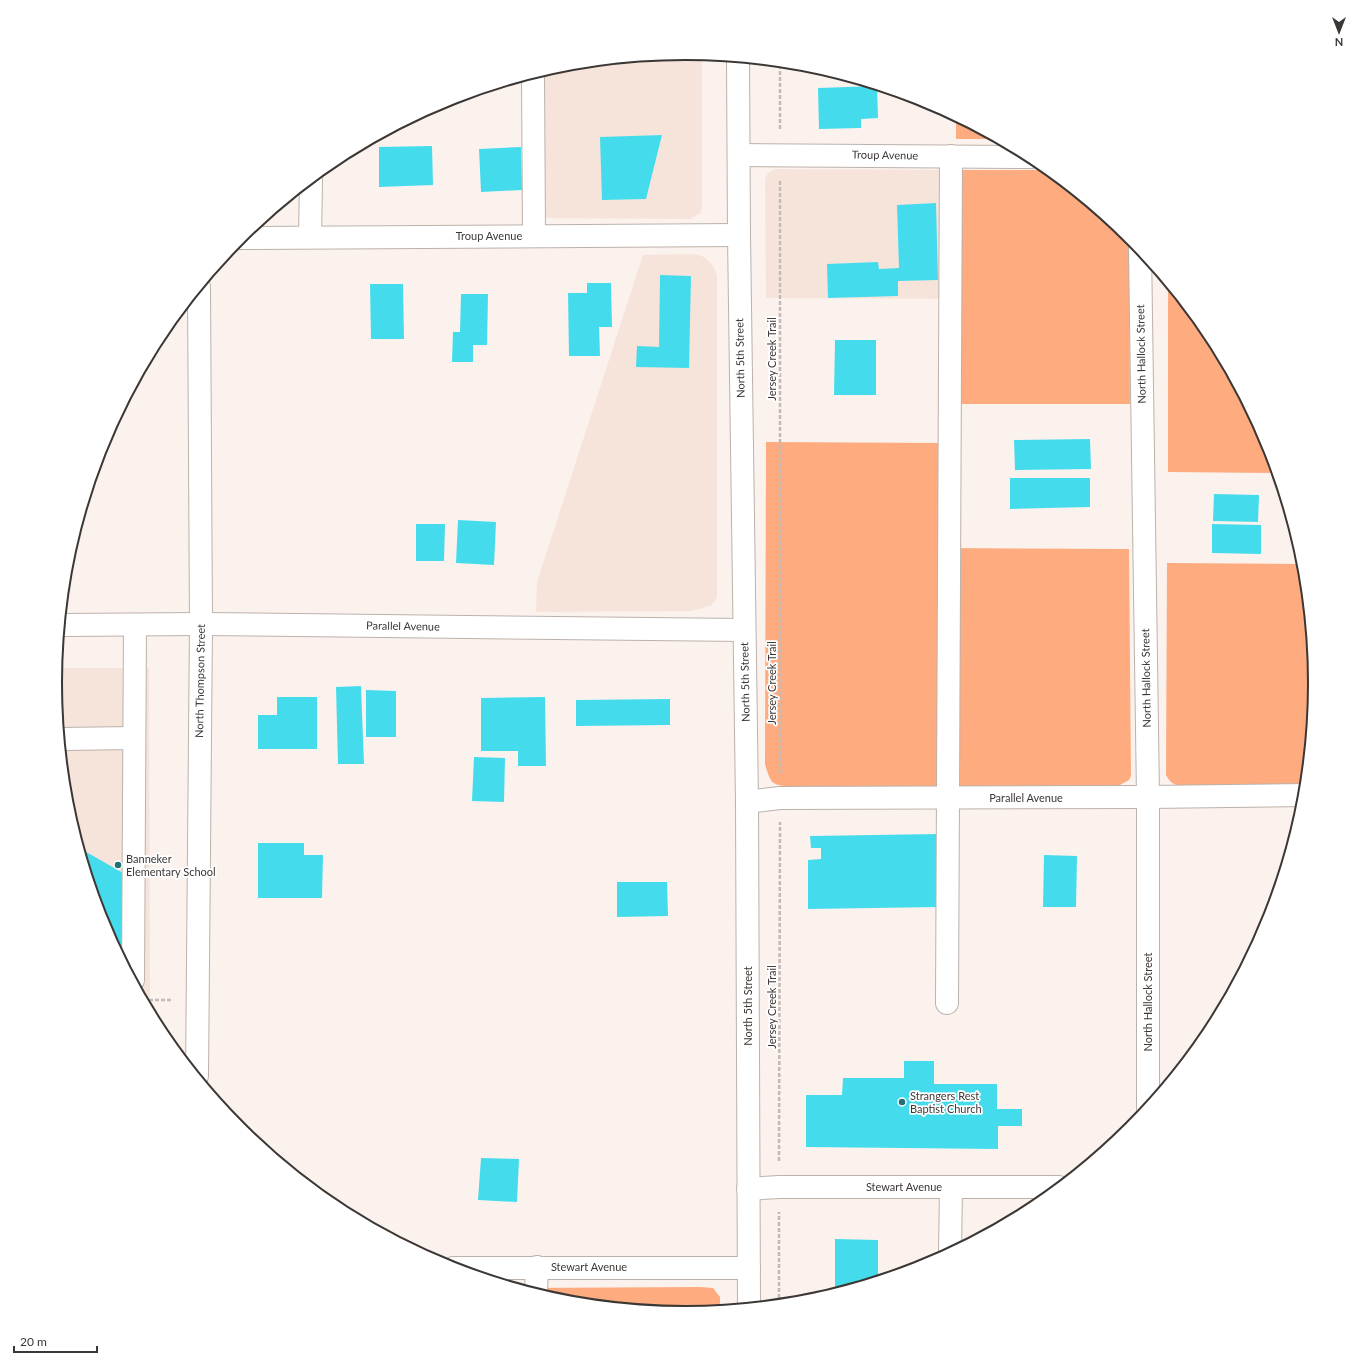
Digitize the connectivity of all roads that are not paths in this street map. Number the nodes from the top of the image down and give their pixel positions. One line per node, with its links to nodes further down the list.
1 (738, 62): 3 (street, North 5th Street)
2 (533, 79): 8 (street)
3 (739, 155): 4 (street, Troup Avenue); 7 (street, North 5th Street)
4 (951, 156): 5 (street, Troup Avenue); 21 (street)
5 (1019, 157)
6 (311, 185): 9 (street)
7 (739, 235): 8 (street, Troup Avenue); 16 (street, North 5th Street)
8 (534, 236): 9 (street, Troup Avenue)
9 (310, 237): 10 (street, Troup Avenue)
10 (250, 238)
11 (1140, 257): 20 (street, North Hallock Street)
12 (199, 294): 13 (street, North Thompson Street)
13 (201, 624): 15 (street, Parallel Avenue); 16 (street, Parallel Avenue); 25 (street, North Thompson Street)
14 (66, 625): 15 (street, Parallel Avenue)
15 (135, 625): 17 (street)
16 (744, 630): 22 (street, North 5th Street)
17 (134, 738): 18 (street); 23 (street)
18 (65, 739)
19 (1298, 795): 20 (street, Parallel Avenue)
20 (1148, 797): 21 (street, Parallel Avenue); 26 (street, North Hallock Street)
21 (948, 798): 22 (street, Parallel Avenue); 24 (street)
22 (747, 802): 29 (street, North 5th Street)
23 (134, 972)
24 (947, 1002)
25 (197, 1069)
26 (1148, 1100)
27 (951, 1187): 28 (street, Stewart Avenue); 29 (street, Stewart Avenue); 30 (street)
28 (1051, 1187)
29 (748, 1189): 33 (street, North 5th Street)
30 (950, 1247)
31 (537, 1267): 32 (street, Stewart Avenue); 33 (street, Stewart Avenue); 34 (street)
32 (471, 1268)
33 (750, 1268): 35 (street, North 5th Street)
34 (536, 1288)
35 (749, 1303)

